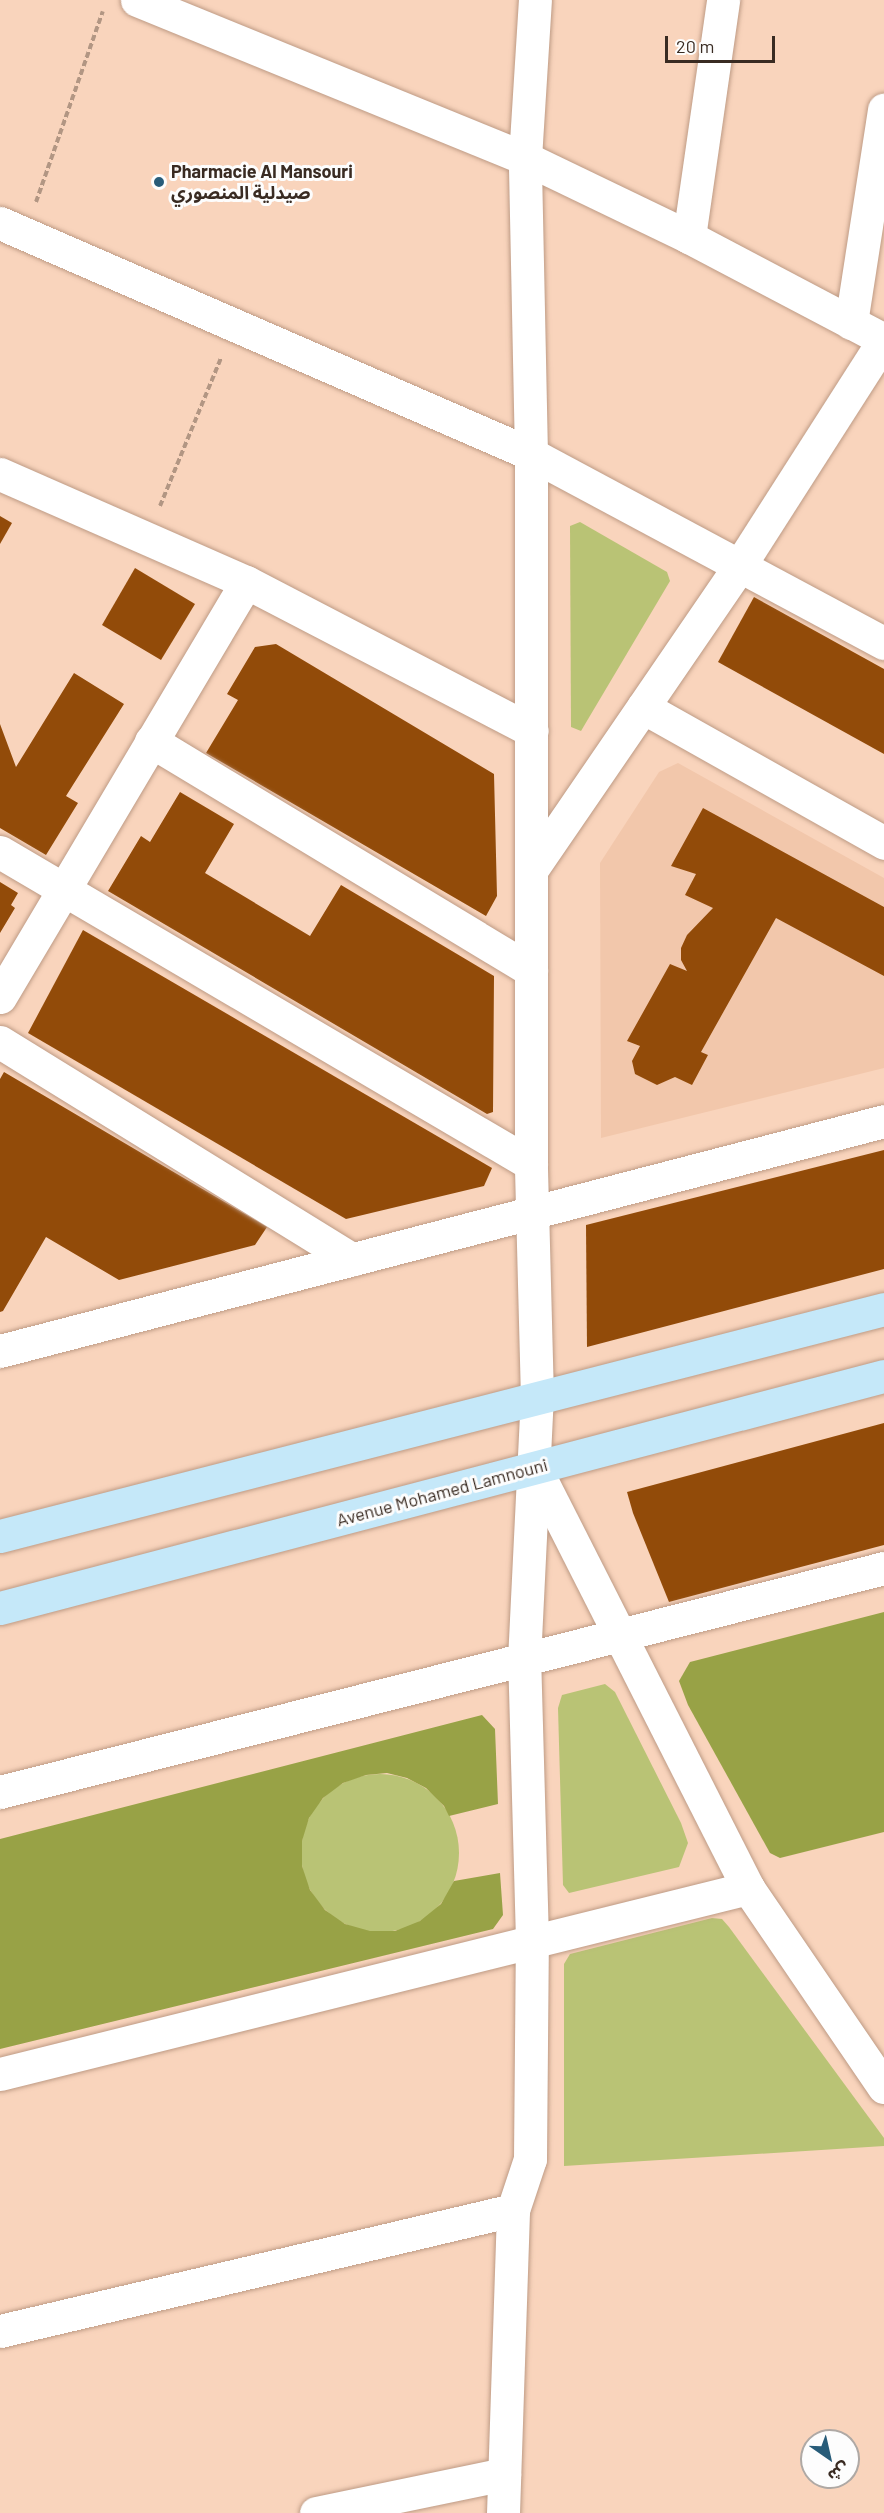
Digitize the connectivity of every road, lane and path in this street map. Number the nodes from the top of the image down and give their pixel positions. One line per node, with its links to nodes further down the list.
1 (107, 0): 7 (path)
2 (136, 0): 6 (street)
3 (535, 0): 6 (street)
4 (723, 0): 8 (street)
5 (884, 110): 9 (street)
6 (525, 158): 8 (street); 12 (street)
7 (12, 229): 10 (street)
8 (689, 237): 9 (street)
9 (851, 323): 11 (street)
10 (235, 324): 12 (street); 14 (path)
11 (884, 340): 15 (street)
12 (531, 454): 15 (street); 19 (street)
13 (0, 474): 14 (street)
14 (147, 537): 16 (street)
15 (740, 565): 17 (street); 18 (street)
16 (246, 582): 19 (street); 20 (street)
17 (884, 643)
18 (643, 707): 21 (street); 23 (street)
19 (532, 731): 23 (street)
20 (152, 741): 24 (street); 25 (street)
21 (884, 843)
22 (0, 852): 24 (street)
23 (532, 869): 25 (street)
24 (63, 889): 26 (street); 29 (street)
25 (531, 970): 29 (street)
26 (0, 996)
27 (0, 1042): 31 (street)
28 (884, 1121): 30 (street)
29 (531, 1164): 30 (street)
30 (532, 1213): 31 (street); 35 (street)
31 (352, 1260): 33 (street)
32 (884, 1309): 35 (street)
33 (0, 1351)
34 (884, 1376): 36 (street, Avenue Mohamed Lamnouni)
35 (537, 1398): 36 (street); 37 (street)
36 (535, 1468): 39 (street, Avenue Mohamed Lamnouni); 40 (street); 41 (street)
37 (0, 1536)
38 (884, 1568): 40 (street)
39 (0, 1608)
40 (619, 1636): 41 (street); 43 (street)
41 (524, 1660): 42 (street); 44 (street)
42 (0, 1792)
43 (748, 1888): 44 (street); 46 (street)
44 (532, 1940): 45 (street); 47 (street)
45 (0, 2073)
46 (884, 2087)
47 (513, 2210): 48 (street); 49 (street)
48 (0, 2331)
49 (504, 2474): 50 (street); 51 (street)
50 (316, 2513)
51 (503, 2513)

